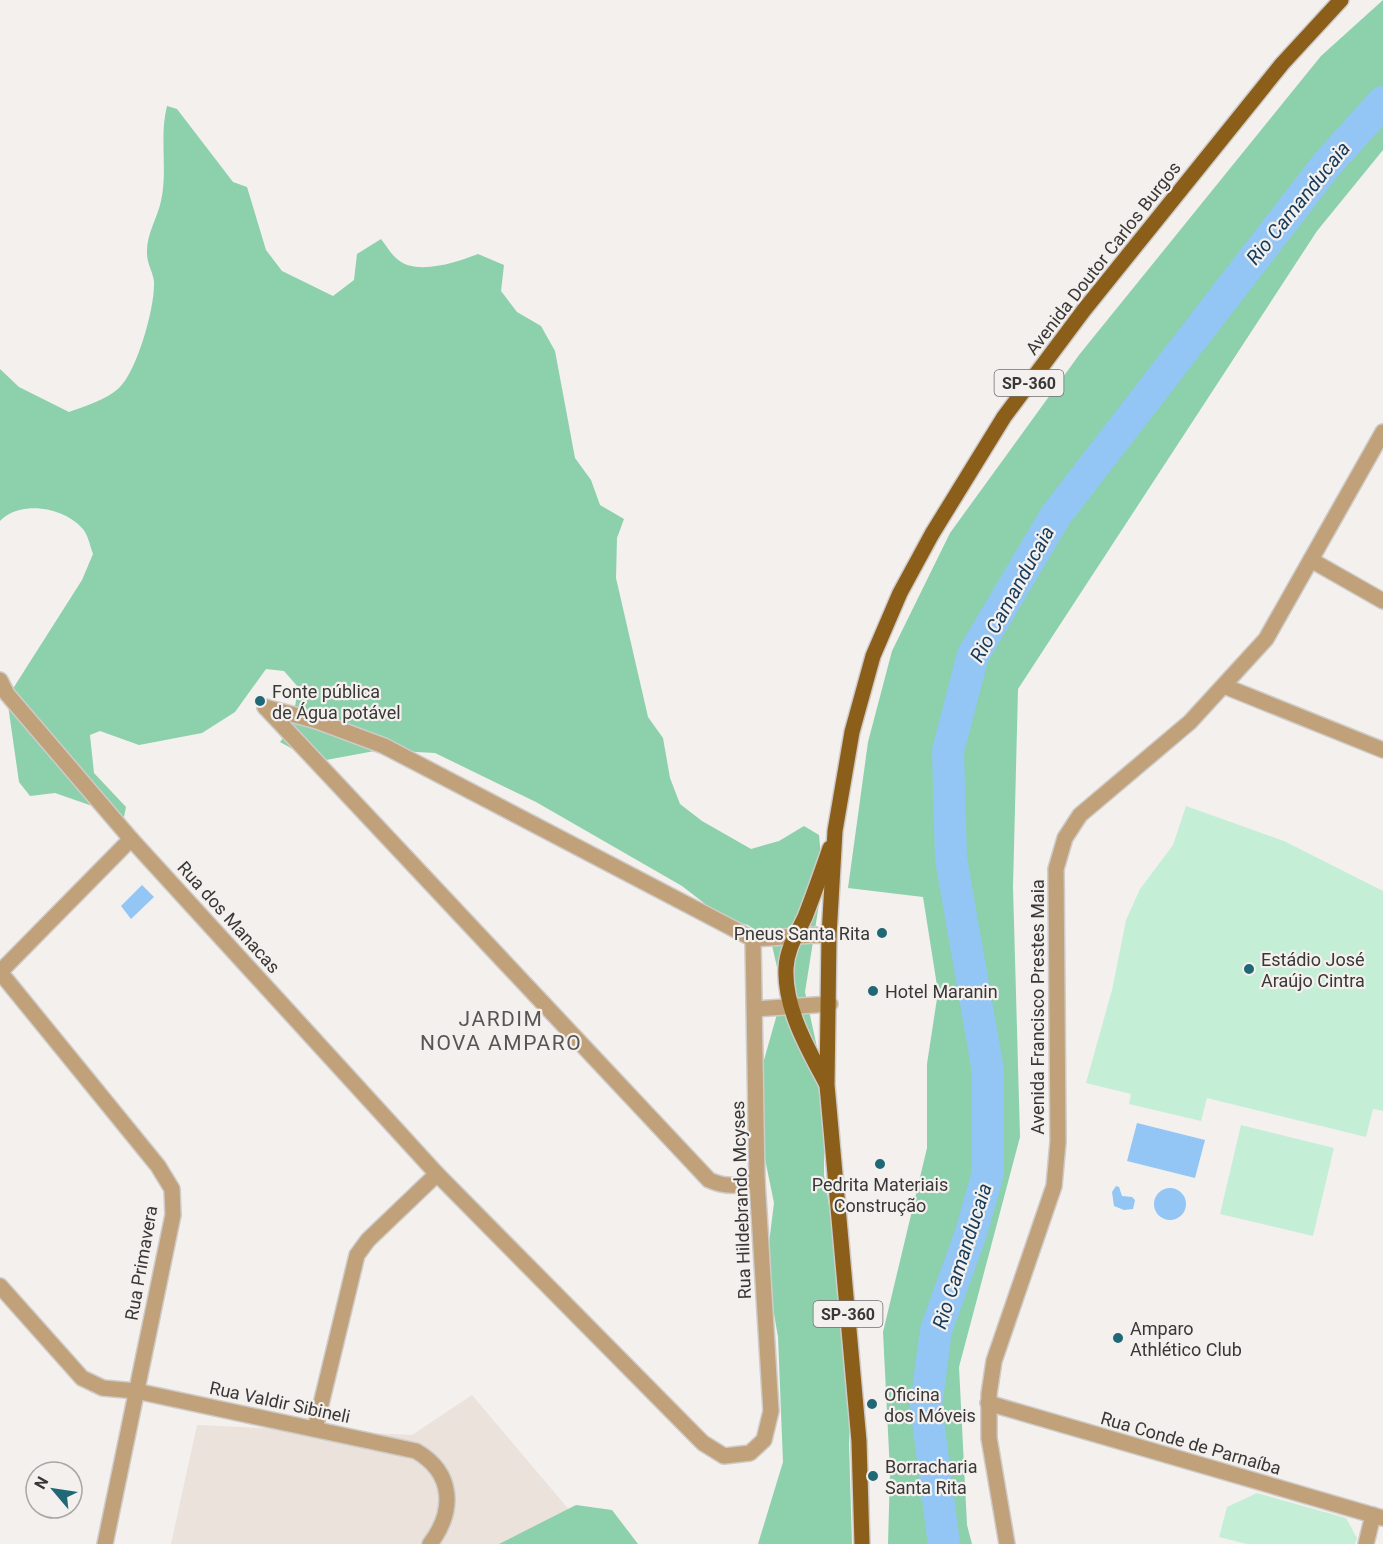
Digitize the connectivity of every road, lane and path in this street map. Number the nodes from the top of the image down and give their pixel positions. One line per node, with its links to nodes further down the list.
1 (1341, 0): 8 (main road, Avenida Doutor Carlos Burgos / SP-360)
2 (1383, 432): 3 (street, Avenida Francisco Prestes Maia)
3 (1311, 560): 4 (street); 6 (street, Avenida Francisco Prestes Maia)
4 (1383, 601)
5 (0, 680): 9 (street, Rua dos Manacas)
6 (1224, 686): 7 (street); 22 (street, Avenida Francisco Prestes Maia)
7 (1383, 750)
8 (835, 831): 10 (main road, Avenida Doutor Carlos Burgos / SP-360); 11 (main road, Avenida Doutor Carlos Burgos / SP-360)
9 (131, 839): 13 (street); 18 (street, Rua dos Manacas)
10 (829, 936): 11 (street); 14 (main road, Avenida Doutor Carlos Burgos / SP-360)
11 (793, 937): 12 (street); 15 (main road, Avenida Doutor Carlos Burgos / SP-360)
12 (753, 939): 16 (street, Rua Hildebrando Mcyses); 19 (street)
13 (0, 972): 21 (street, Rua Primavera)
14 (830, 1004): 15 (street); 17 (main road, Avenida Doutor Carlos Burgos / SP-360)
15 (792, 1008): 16 (street); 17 (main road, Avenida Doutor Carlos Burgos / SP-360)
16 (755, 1009): 19 (street, Rua Hildebrando Mcyses)
17 (827, 1085): 28 (main road, Avenida Doutor Carlos Burgos / SP-360)
18 (436, 1174): 23 (street); 24 (street, Rua dos Manacas)
19 (757, 1180): 24 (street, Rua Hildebrando Mcyses)
20 (0, 1286): 21 (street, Rua Valdir Sibineli)
21 (136, 1390): 23 (street, Rua Valdir Sibineli); 26 (street, Rua Primavera)
22 (988, 1403): 25 (street, Rua Conde de Parnaíba); 29 (street, Avenida Francisco Prestes Maia)
23 (315, 1429): 27 (street, Rua Valdir Sibineli)
24 (750, 1454)
25 (1378, 1516): 30 (street)
26 (105, 1544)
27 (430, 1544)
28 (862, 1544)
29 (1007, 1544)
30 (1366, 1544)

